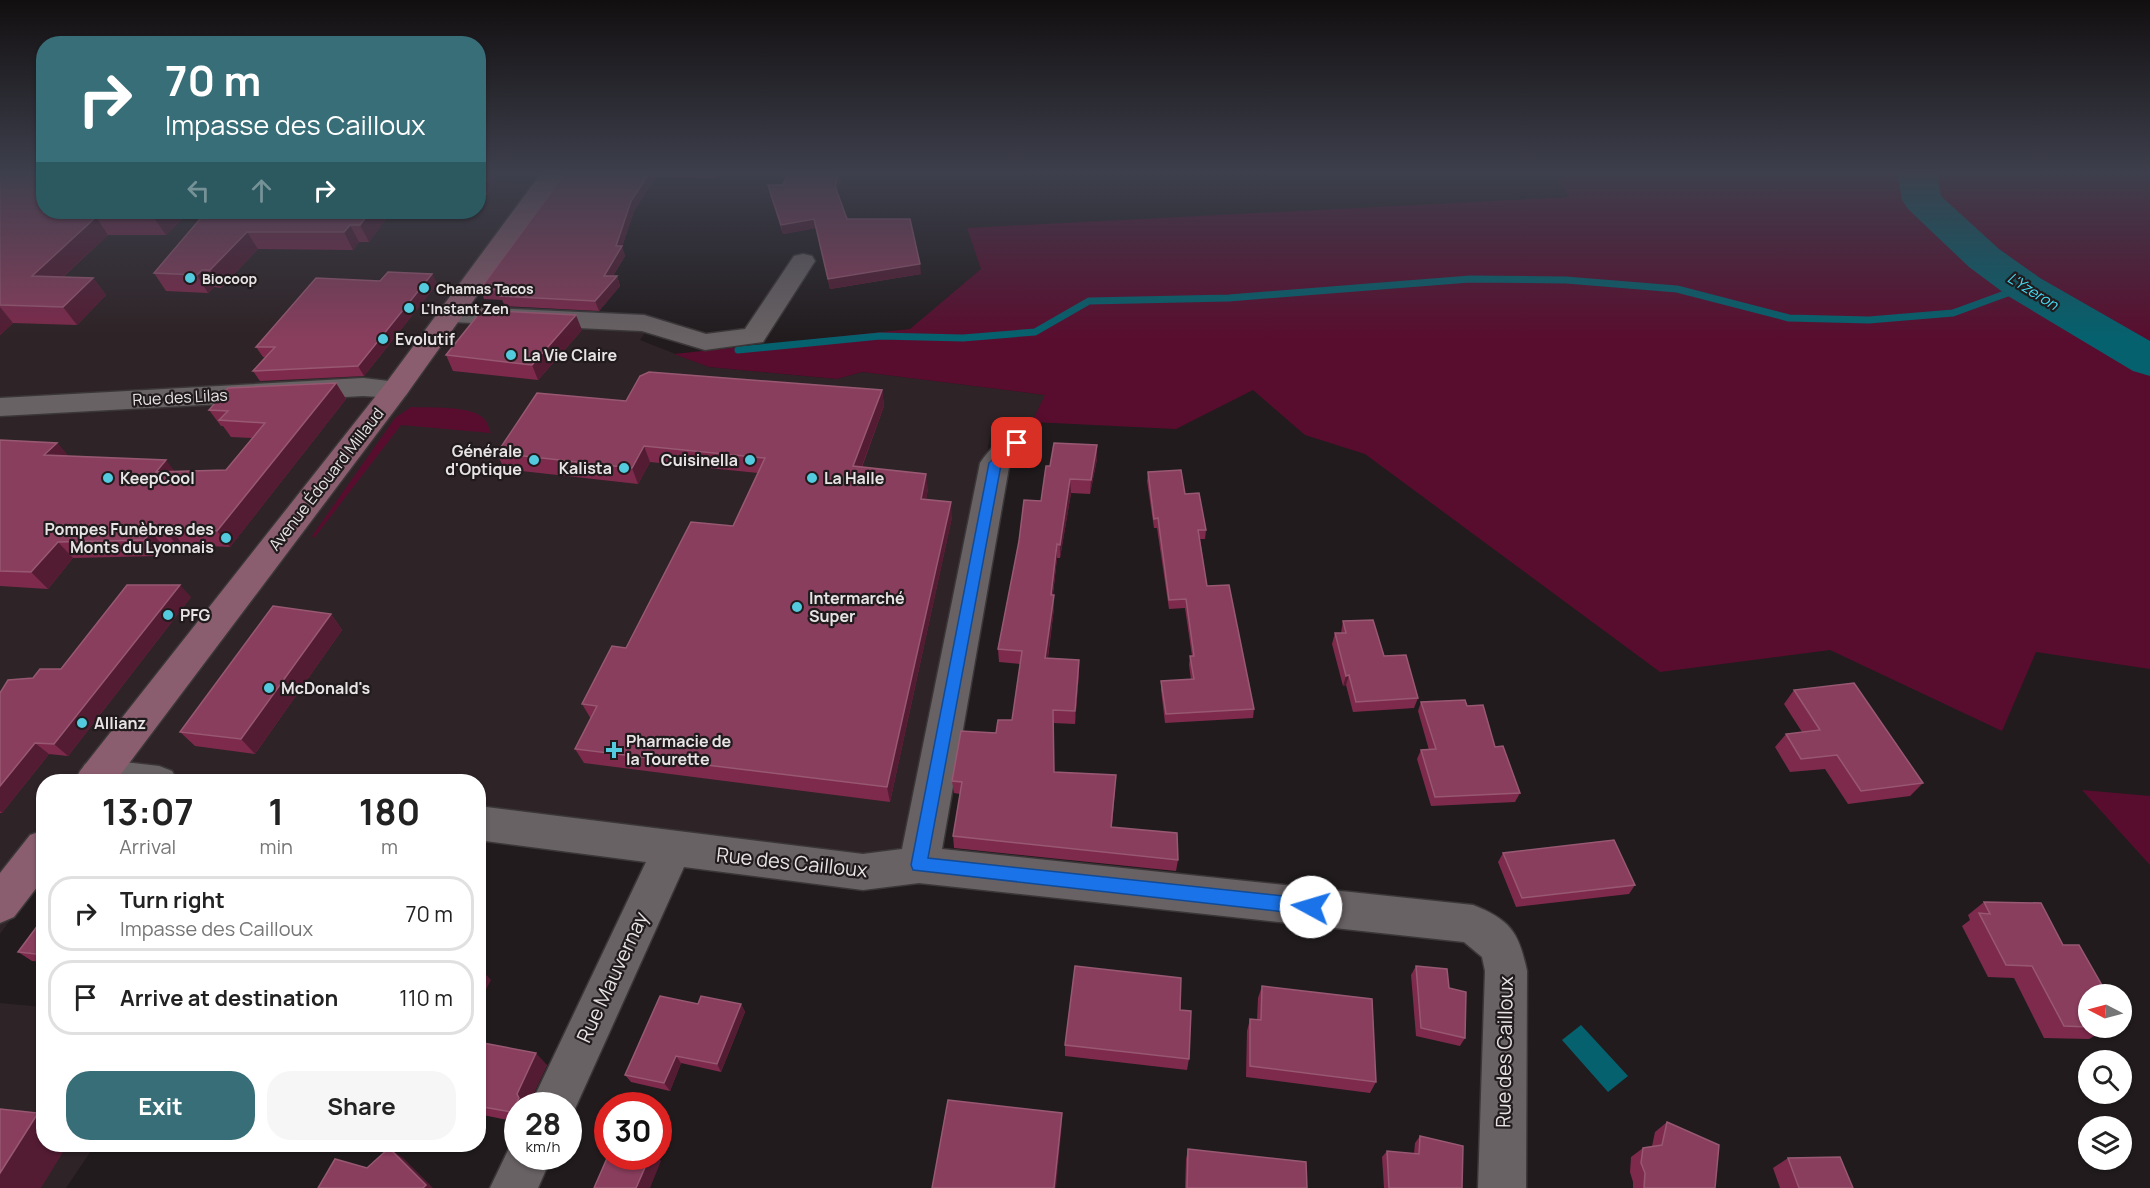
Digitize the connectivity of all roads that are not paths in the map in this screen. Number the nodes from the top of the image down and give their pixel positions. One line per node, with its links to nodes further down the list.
1 (513, 227): 3 (main road, Avenue Édouard Millaud)
2 (803, 261): 3 (street)
3 (452, 314): 4 (main road, Avenue Édouard Millaud)
4 (396, 389): 5 (street, Rue des Lilas); 7 (main road, Avenue Édouard Millaud)
5 (0, 407)
6 (1017, 443): 11 (street)
7 (99, 774)
8 (486, 824): 9 (street, Rue des Cailloux)
9 (672, 849): 11 (street, Rue des Cailloux); 13 (street, Rue Mauvernay)
10 (36, 857): 12 (main road)
11 (919, 865): 16 (street, Rue des Cailloux)
12 (0, 904)
13 (559, 1092)
14 (522, 1170): 15 (street)
15 (514, 1188)
16 (1502, 1188)

